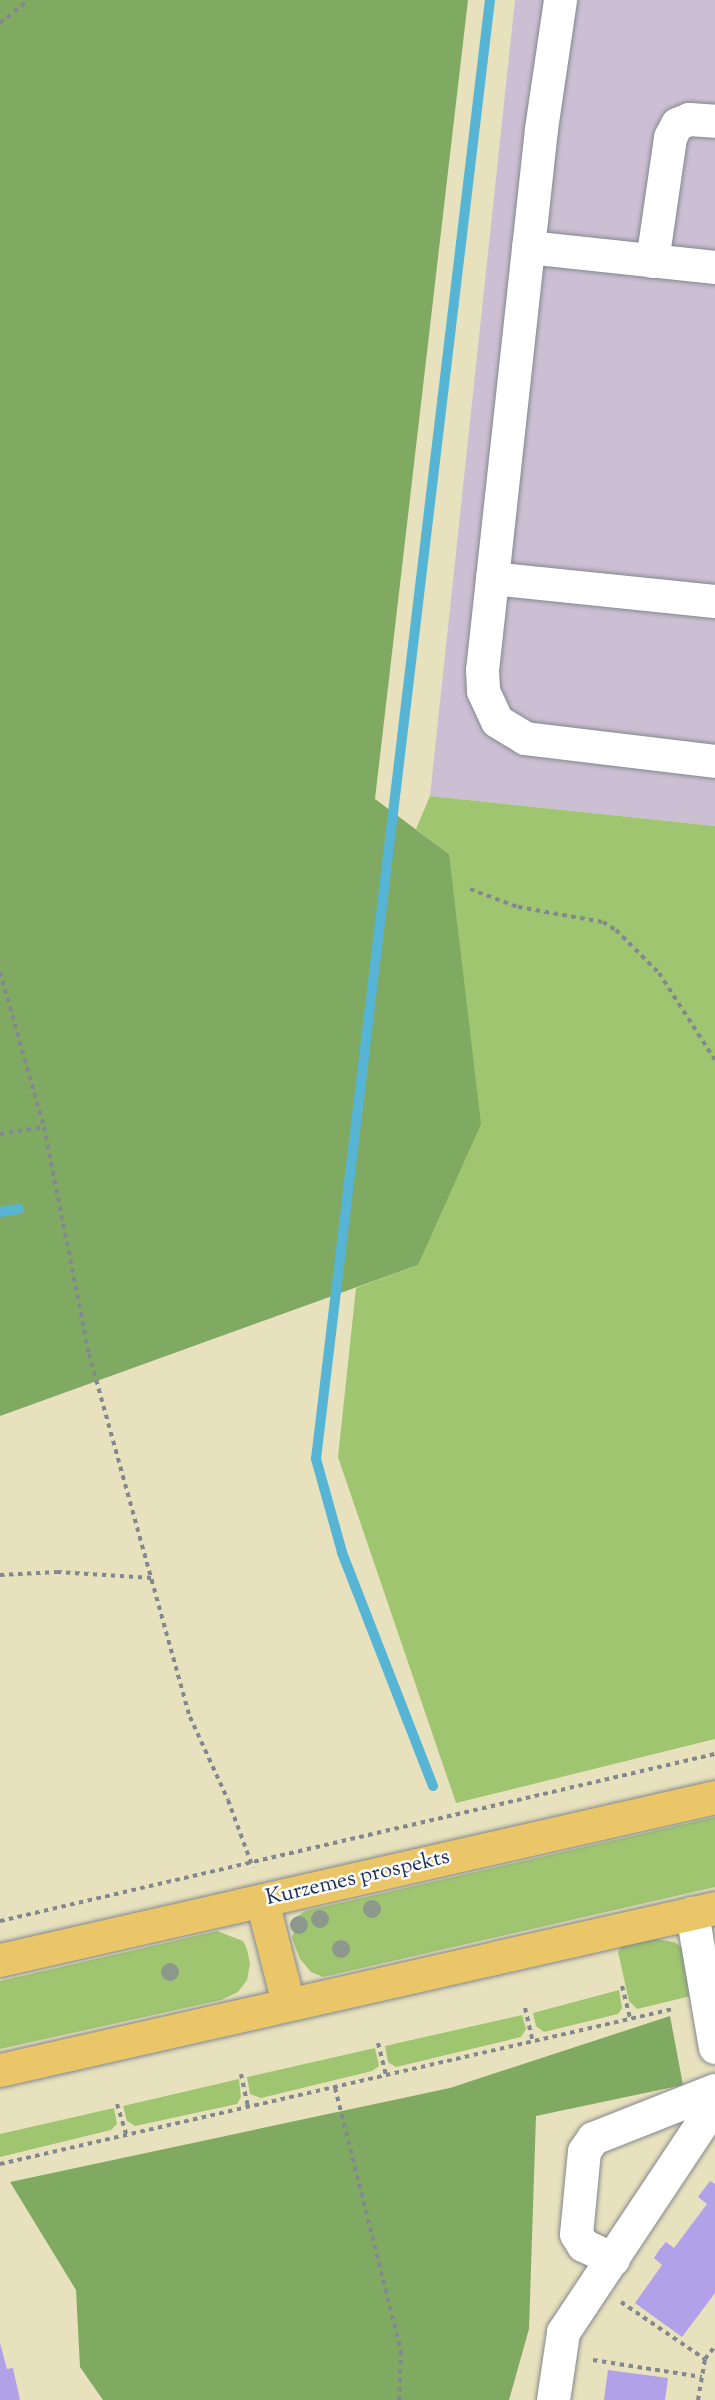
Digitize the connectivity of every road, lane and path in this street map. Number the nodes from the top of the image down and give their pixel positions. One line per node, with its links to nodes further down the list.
1 (28, 0): 3 (path)
2 (560, 0): 5 (street)
3 (0, 22)
4 (715, 121): 6 (street)
5 (528, 247): 6 (street); 8 (street)
6 (652, 261): 7 (street)
7 (715, 267)
8 (492, 578): 9 (street); 10 (street)
9 (715, 601)
10 (715, 761)
11 (470, 889): 13 (path)
12 (0, 972): 14 (path)
13 (715, 1060)
14 (44, 1127): 15 (path); 17 (path)
15 (0, 1134)
16 (0, 1575): 17 (path)
17 (153, 1578): 20 (path)
18 (715, 1754): 20 (path)
19 (715, 1797): 21 (main road, Kurzemes prospekts)
20 (251, 1863): 21 (path); 23 (path)
21 (262, 1901): 24 (main road, Kurzemes prospekts); 28 (main road)
22 (704, 1910): 26 (street); 28 (main road)
23 (0, 1921)
24 (0, 1960)
25 (622, 1986): 29 (path)
26 (709, 2001): 29 (path); 32 (street)
27 (525, 2008): 30 (path)
28 (289, 2012): 33 (main road)
29 (630, 2019): 30 (path)
30 (533, 2042): 35 (path)
31 (378, 2043): 35 (path)
32 (715, 2047)
33 (0, 2070)
34 (241, 2074): 40 (path)
35 (386, 2076): 36 (path)
36 (335, 2088): 40 (path); 48 (path)
37 (715, 2090): 43 (street)
38 (715, 2103): 43 (street)
39 (117, 2104): 41 (path)
40 (248, 2107): 41 (path)
41 (126, 2134): 42 (path)
42 (0, 2164)
43 (604, 2272): 45 (street); 46 (path)
44 (715, 2346): 46 (path)
45 (560, 2354): 47 (path); 49 (street)
46 (705, 2359): 47 (path)
47 (702, 2377): 50 (path)
48 (399, 2400)
49 (553, 2400)
50 (698, 2400)

